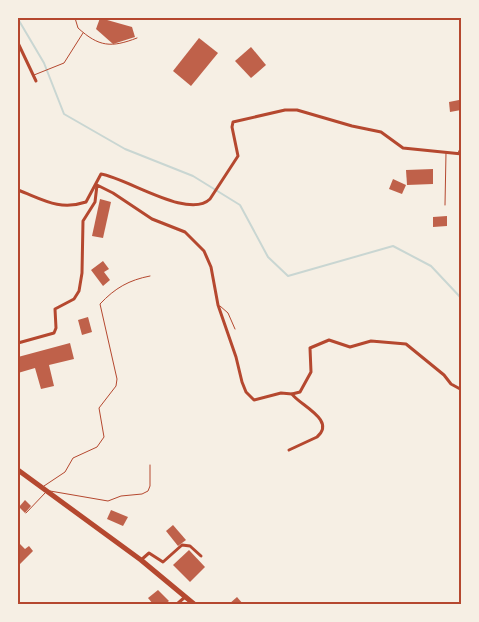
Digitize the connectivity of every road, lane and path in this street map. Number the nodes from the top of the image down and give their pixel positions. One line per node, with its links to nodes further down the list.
1 (75, 18): 2 (lane)
2 (83, 32): 3 (lane); 5 (lane)
3 (137, 38)
4 (18, 43): 5 (street)
5 (33, 75): 6 (street)
6 (36, 81)
7 (462, 144): 9 (lane)
8 (446, 152): 9 (street); 10 (street); 12 (lane)
9 (460, 154)
10 (95, 186): 11 (street); 14 (street); 16 (street)
11 (18, 190)
12 (445, 205)
13 (150, 276): 24 (lane)
14 (218, 305): 15 (lane); 18 (street)
15 (235, 330)
16 (18, 342)
17 (462, 390): 18 (street)
18 (292, 394): 21 (street)
19 (19, 428): 20 (lane)
20 (18, 434)
21 (288, 450)
22 (150, 465): 25 (lane)
23 (18, 470): 24 (highway)
24 (42, 487): 25 (highway)
25 (48, 491): 26 (lane); 28 (highway)
26 (26, 513)
27 (201, 556): 28 (street)
28 (141, 560): 29 (highway)
29 (185, 596): 30 (street); 31 (highway)
30 (177, 604)
31 (194, 604)

